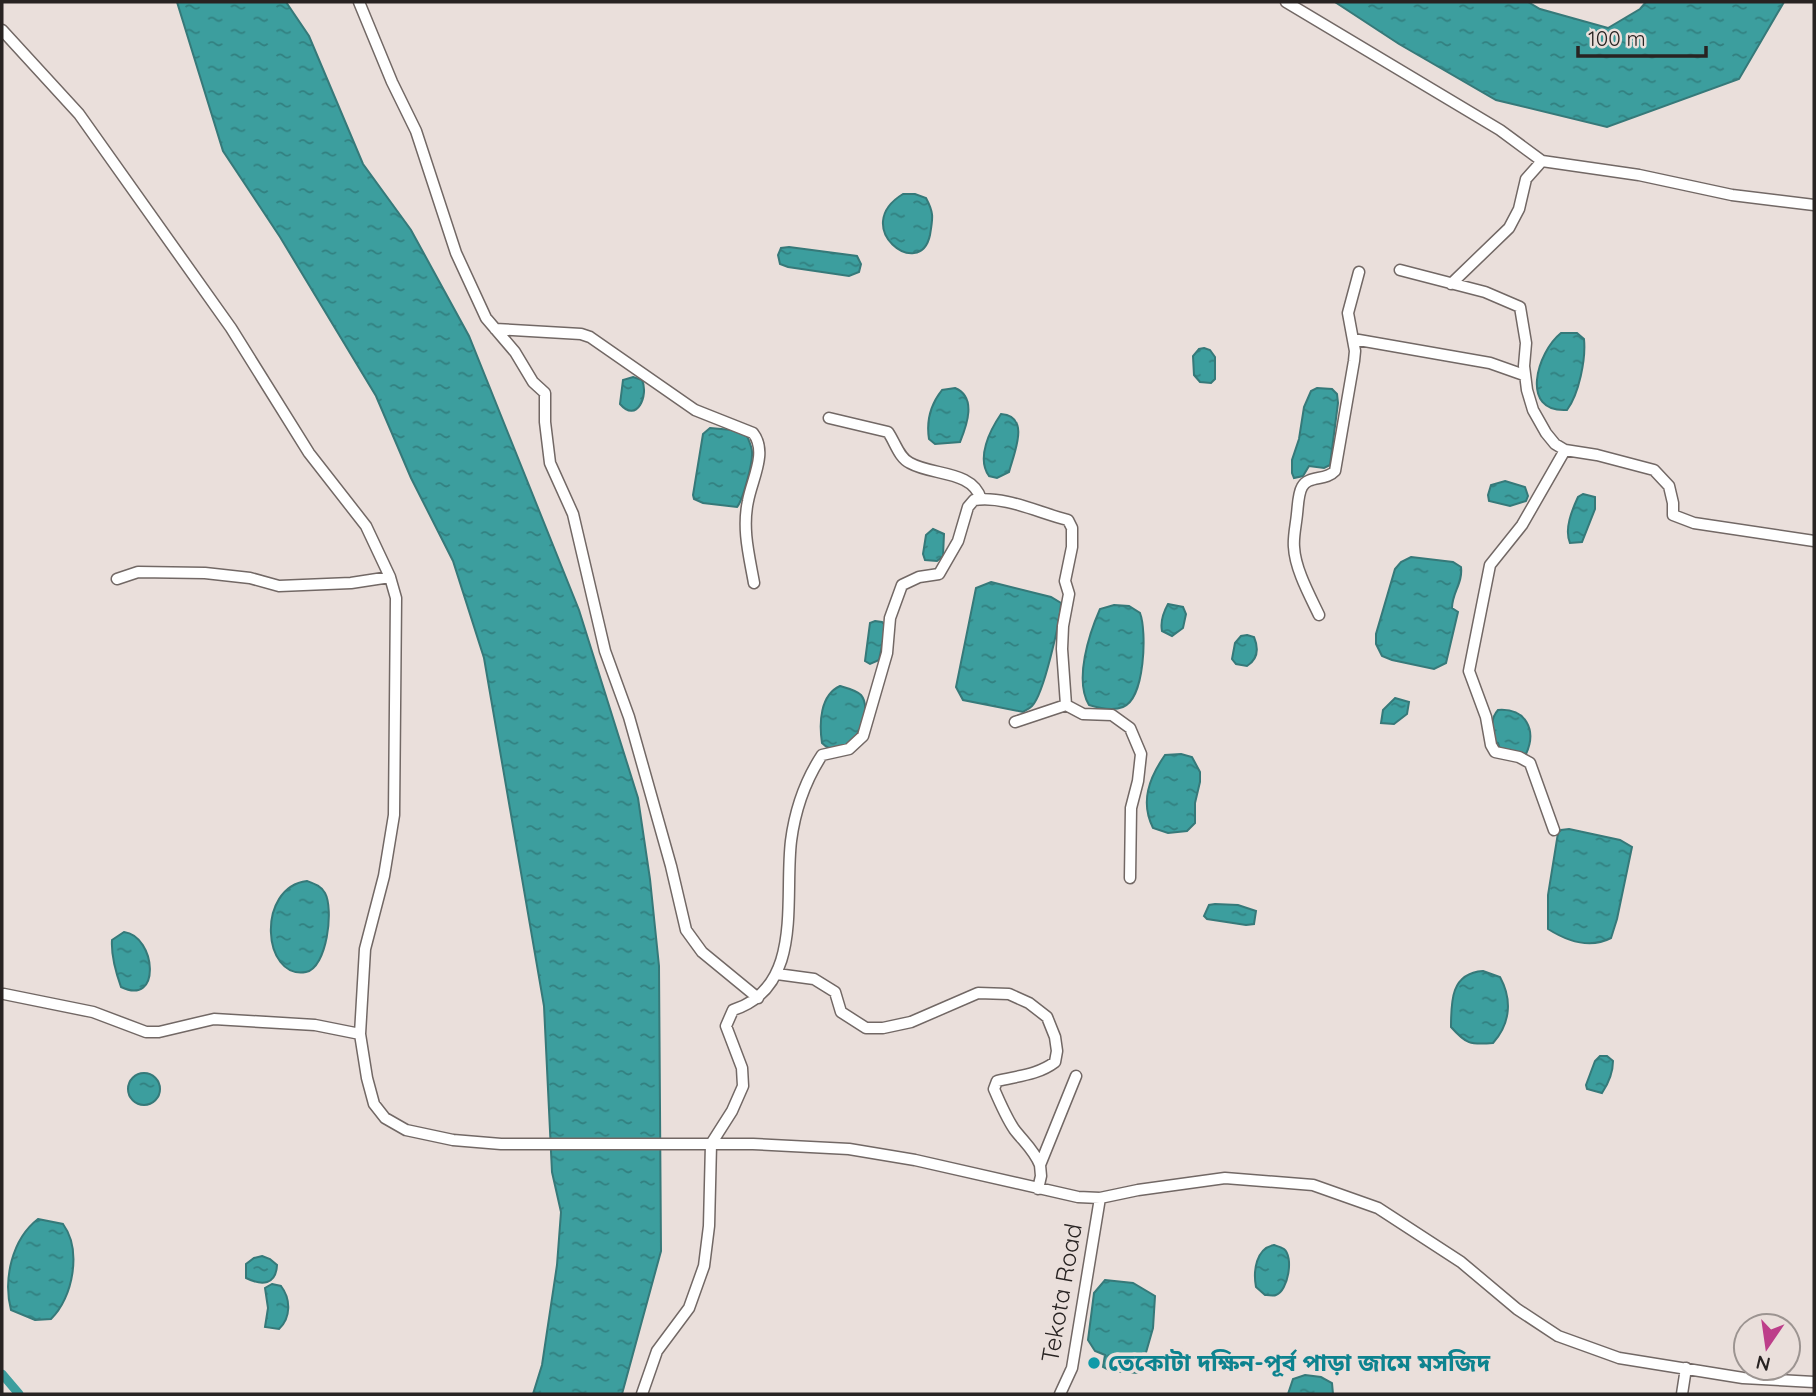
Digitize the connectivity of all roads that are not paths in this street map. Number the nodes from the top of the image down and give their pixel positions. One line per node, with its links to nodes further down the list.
1 (359, 2): 9 (street)
2 (1286, 2): 4 (street)
3 (2, 30): 16 (street)
4 (1542, 161): 5 (street); 8 (street)
5 (1814, 205)
6 (1399, 270): 8 (street)
7 (1359, 272): 10 (street)
8 (1451, 284): 11 (street)
9 (495, 329): 18 (street); 26 (street)
10 (1353, 339): 11 (street); 19 (street)
11 (1524, 374): 13 (street)
12 (829, 418): 14 (street)
13 (1565, 450): 15 (street); 22 (street)
14 (981, 499): 20 (street); 24 (street)
15 (1814, 541)
16 (390, 577): 17 (street); 27 (street)
17 (117, 579)
18 (754, 583)
19 (1319, 615)
20 (1066, 705): 21 (street); 23 (street)
21 (1015, 722)
22 (1554, 830)
23 (1130, 878)
24 (777, 974): 26 (street); 30 (street)
25 (4, 994): 27 (street)
26 (758, 998): 29 (street)
27 (360, 1034): 29 (street)
28 (1076, 1076): 30 (street)
29 (711, 1144): 31 (street); 35 (street)
30 (1040, 1164): 31 (street)
31 (1038, 1189): 32 (street)
32 (1100, 1198): 33 (street); 36 (street, Tekota Road)
33 (1686, 1368): 34 (street); 37 (street)
34 (1814, 1382)
35 (642, 1394)
36 (1060, 1394)
37 (1682, 1394)

